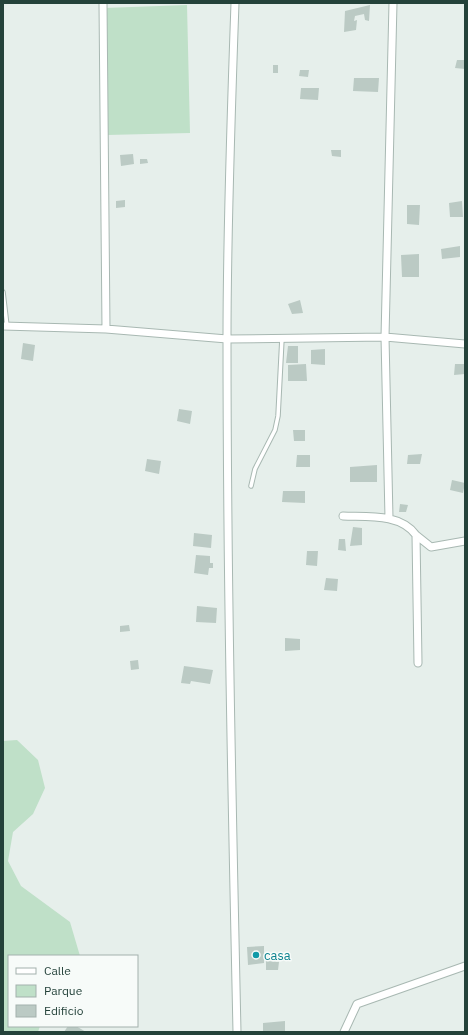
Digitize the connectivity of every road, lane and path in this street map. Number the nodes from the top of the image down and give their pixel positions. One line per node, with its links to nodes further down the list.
1 (103, 3): 6 (street)
2 (235, 3): 9 (street)
3 (393, 3): 7 (street)
4 (3, 292): 5 (lane)
5 (5, 326): 6 (street)
6 (106, 329): 9 (street)
7 (385, 337): 8 (street); 10 (street); 13 (street)
8 (282, 338): 9 (street); 11 (lane)
9 (227, 339): 18 (street)
10 (465, 344)
11 (251, 486)
12 (343, 516): 13 (street)
13 (389, 518): 14 (street)
14 (416, 535): 15 (street); 16 (street)
15 (465, 540)
16 (418, 663)
17 (465, 966): 19 (street)
18 (237, 1032)
19 (344, 1032)

